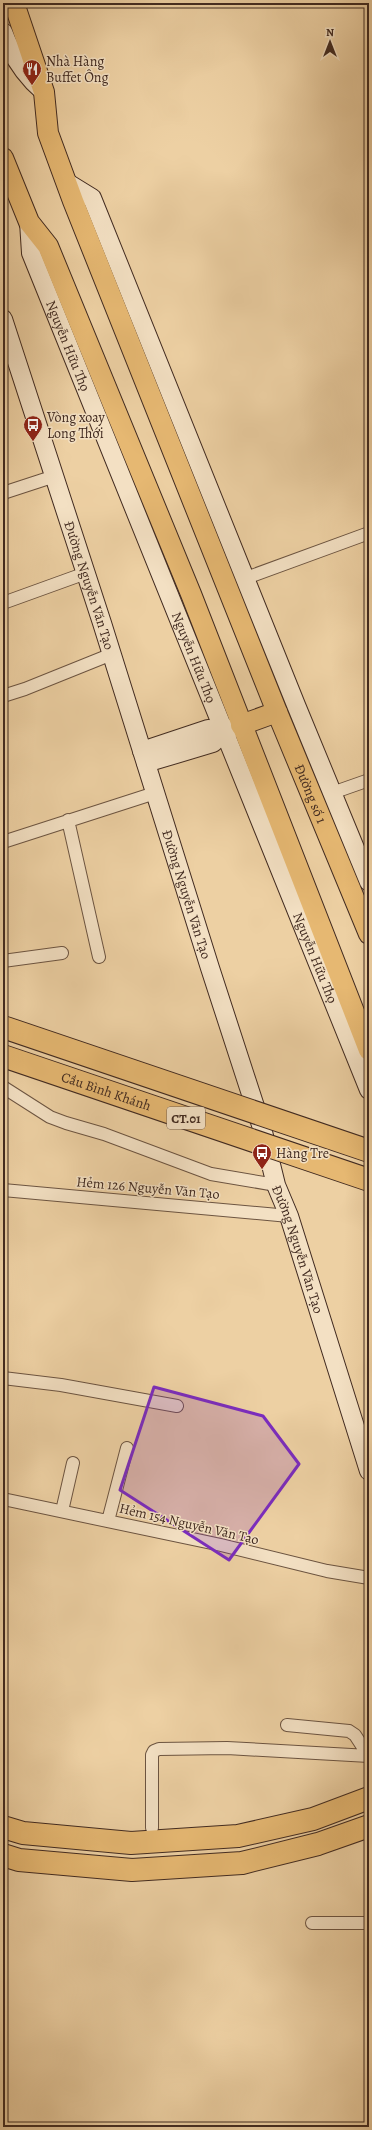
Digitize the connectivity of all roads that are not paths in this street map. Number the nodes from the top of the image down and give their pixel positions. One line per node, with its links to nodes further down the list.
1 (17, 6): 3 (main road)
2 (3, 32): 3 (main road)
3 (44, 92): 6 (main road)
4 (3, 158): 5 (main road, Nguyễn Hữu Thọ)
5 (6, 176): 17 (main road, Nguyễn Hữu Thọ)
6 (66, 182): 12 (main road); 16 (main road)
7 (3, 319): 8 (main road, Đường Nguyễn Văn Tạo)
8 (55, 476): 9 (street); 11 (main road, Đường Nguyễn Văn Tạo)
9 (3, 493)
10 (369, 534): 12 (street)
11 (86, 573): 13 (street); 14 (main road, Đường Nguyễn Văn Tạo)
12 (246, 578): 16 (main road)
13 (3, 603)
14 (112, 654): 15 (street); 18 (main road, Đường Nguyễn Văn Tạo)
15 (3, 696)
16 (286, 709): 17 (main road); 21 (main road, Đường số 1); 25 (main road, Đường số 1)
17 (233, 728): 18 (main road); 30 (main road, Nguyễn Hữu Thọ); 33 (main road, Nguyễn Hữu Thọ)
18 (144, 757): 20 (main road, Đường Nguyễn Văn Tạo)
19 (369, 780): 21 (street)
20 (155, 793): 22 (street); 36 (main road, Đường Nguyễn Văn Tạo)
21 (332, 793): 24 (main road)
22 (68, 820): 23 (street); 27 (street)
23 (3, 842)
24 (369, 882)
25 (369, 934)
26 (62, 953): 28 (street)
27 (99, 957)
28 (3, 961)
29 (3, 1027): 34 (highway, Cầu Bình Khánh / CT.01, bridge)
30 (369, 1050)
31 (3, 1056): 35 (highway, Cầu Bình Khánh / CT.01, bridge)
32 (3, 1087): 36 (street)
33 (369, 1090)
34 (369, 1151)
35 (369, 1180)
36 (276, 1185): 38 (main road, Đường Nguyễn Văn Tạo)
37 (3, 1190): 38 (street, Hẻm 126 Nguyễn Văn Tạo)
38 (289, 1216): 43 (main road, Đường Nguyễn Văn Tạo)
39 (3, 1378): 40 (street)
40 (177, 1406)
41 (127, 1448): 46 (street)
42 (73, 1463): 45 (street)
43 (369, 1470)
44 (3, 1499): 45 (street, Hẻm 154 Nguyễn Văn Tạo)
45 (62, 1511): 46 (street, Hẻm 154 Nguyễn Văn Tạo)
46 (108, 1521): 47 (street, Hẻm 154 Nguyễn Văn Tạo)
47 (369, 1578)
48 (287, 1725): 49 (street)
49 (369, 1756): 53 (street)
50 (369, 1798): 52 (highway)
51 (369, 1826): 54 (highway)
52 (3, 1827)
53 (152, 1828)
54 (3, 1855)
55 (312, 1923): 56 (street)
56 (369, 1923)

